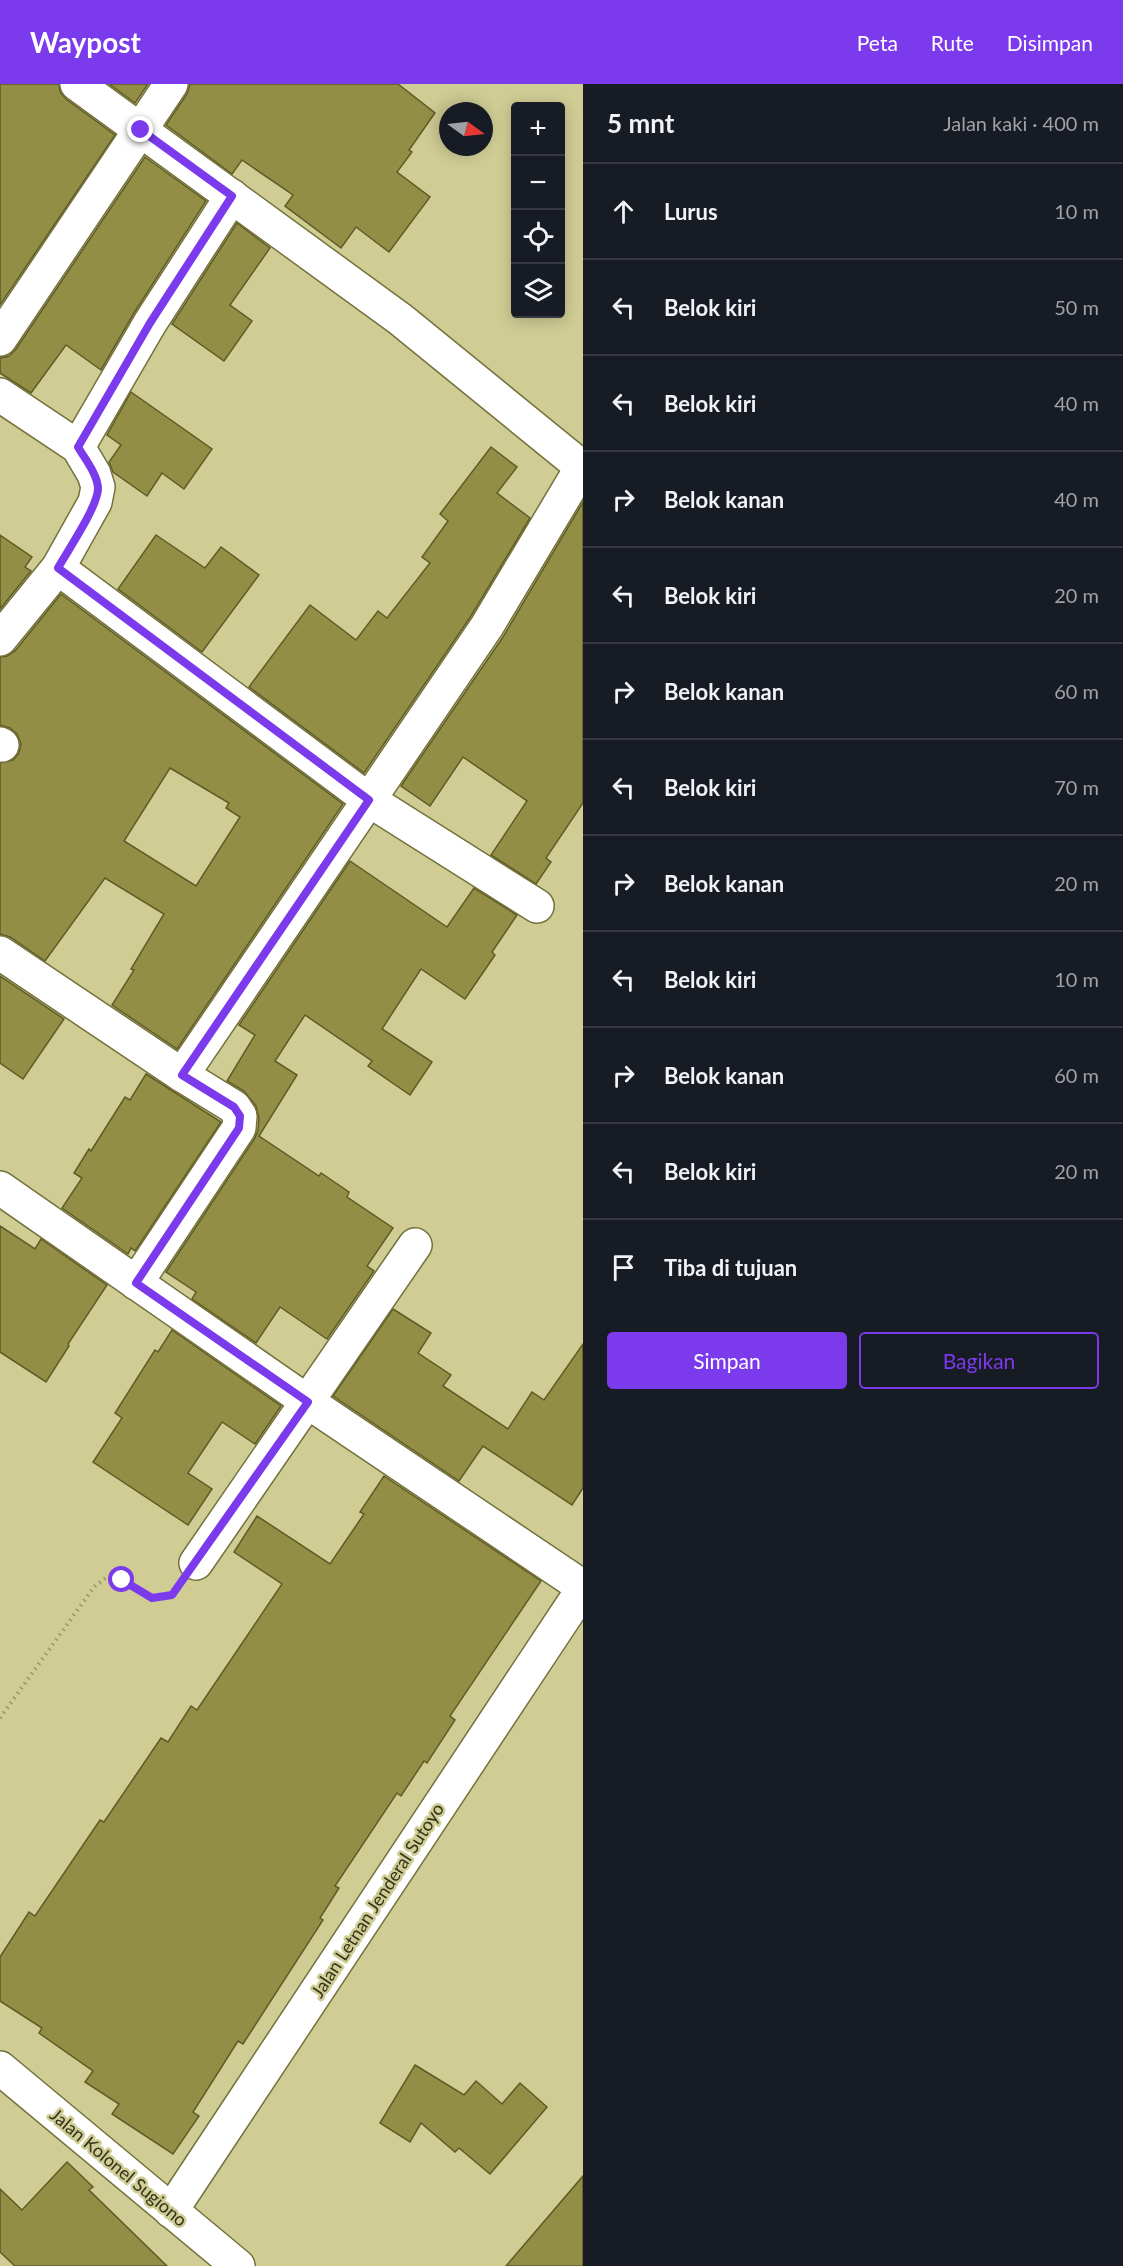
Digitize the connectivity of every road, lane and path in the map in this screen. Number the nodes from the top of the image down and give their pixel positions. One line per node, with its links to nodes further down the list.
1 (77, 84): 3 (street)
2 (171, 84): 3 (street)
3 (141, 130): 4 (street); 5 (street)
4 (232, 196): 7 (street); 8 (street)
5 (0, 339)
6 (0, 395): 7 (street)
7 (78, 447): 9 (street)
8 (583, 468): 11 (street)
9 (58, 568): 10 (street); 11 (street)
10 (0, 639)
11 (369, 800): 12 (street); 14 (street)
12 (537, 906)
13 (0, 953): 14 (street)
14 (182, 1075): 17 (street)
15 (0, 1188): 17 (street)
16 (415, 1245): 18 (street)
17 (136, 1283): 18 (street)
18 (308, 1402): 19 (street); 20 (street)
19 (196, 1563): 21 (path)
20 (583, 1588): 23 (street, Jalan Letnan Jenderal Sutoyo)
21 (0, 1718)
22 (0, 2068): 23 (street, Jalan Kolonel Sugiono)
23 (171, 2211): 24 (street, Jalan Kolonel Sugiono)
24 (238, 2266)

